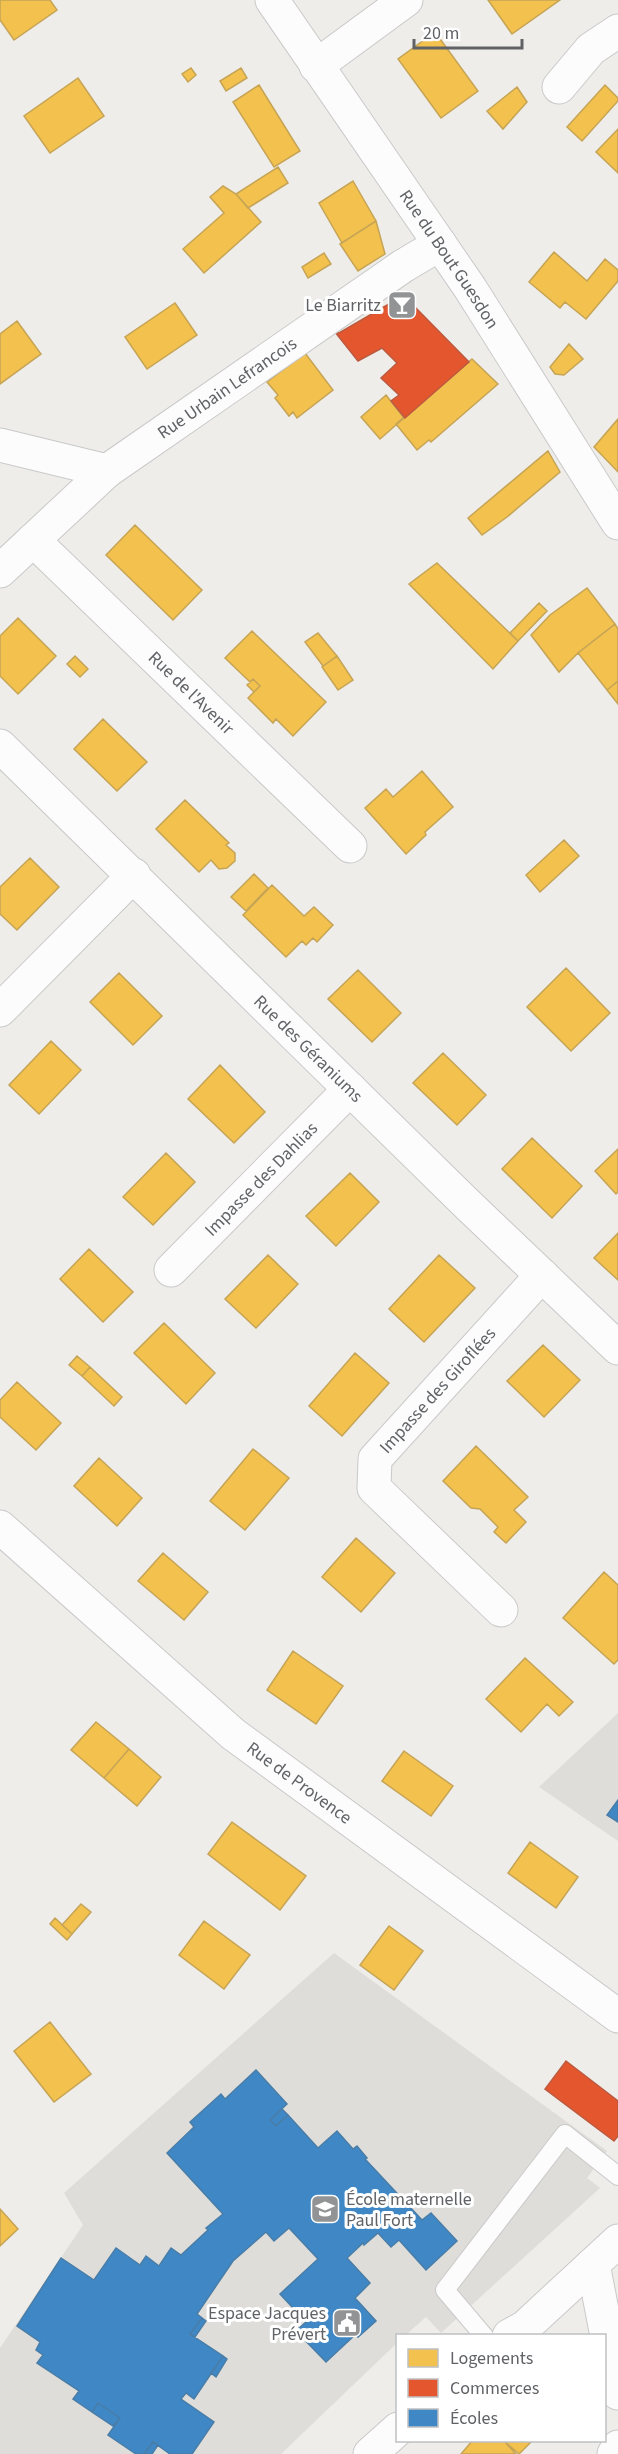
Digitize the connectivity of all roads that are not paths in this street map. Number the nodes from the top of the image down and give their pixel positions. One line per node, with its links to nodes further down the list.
1 (272, 0): 4 (street, Rue du Bout Guesdon)
2 (406, 0): 4 (street)
3 (618, 31): 5 (street)
4 (316, 66): 6 (street, Rue du Bout Guesdon)
5 (559, 87)
6 (440, 244): 8 (street, Rue Urbain Lefrancois); 9 (street, Rue du Bout Guesdon)
7 (0, 445): 8 (street)
8 (107, 471): 10 (street)
9 (618, 523)
10 (33, 540): 11 (street); 13 (street, Rue de l'Avenir)
11 (0, 571)
12 (0, 746): 14 (street, Rue des Géraniums)
13 (350, 846)
14 (134, 874): 15 (street); 16 (street, Rue des Géraniums)
15 (0, 1010)
16 (350, 1089): 17 (street, Impasse des Dahlias); 18 (street, Rue des Géraniums)
17 (171, 1270)
18 (542, 1275): 19 (street, Rue des Géraniums); 21 (street, Impasse des Giroflées)
19 (618, 1348)
20 (0, 1527): 22 (street, Rue de Provence)
21 (501, 1610)
22 (616, 2011)
23 (618, 2175): 26 (lane)
24 (618, 2241): 25 (street)
25 (593, 2264): 27 (street); 28 (street)
26 (482, 2334)
27 (512, 2334)
28 (614, 2356): 29 (street)
29 (618, 2393)
30 (396, 2430): 32 (street)
31 (618, 2447): 33 (street)
32 (370, 2454)
33 (614, 2454)

